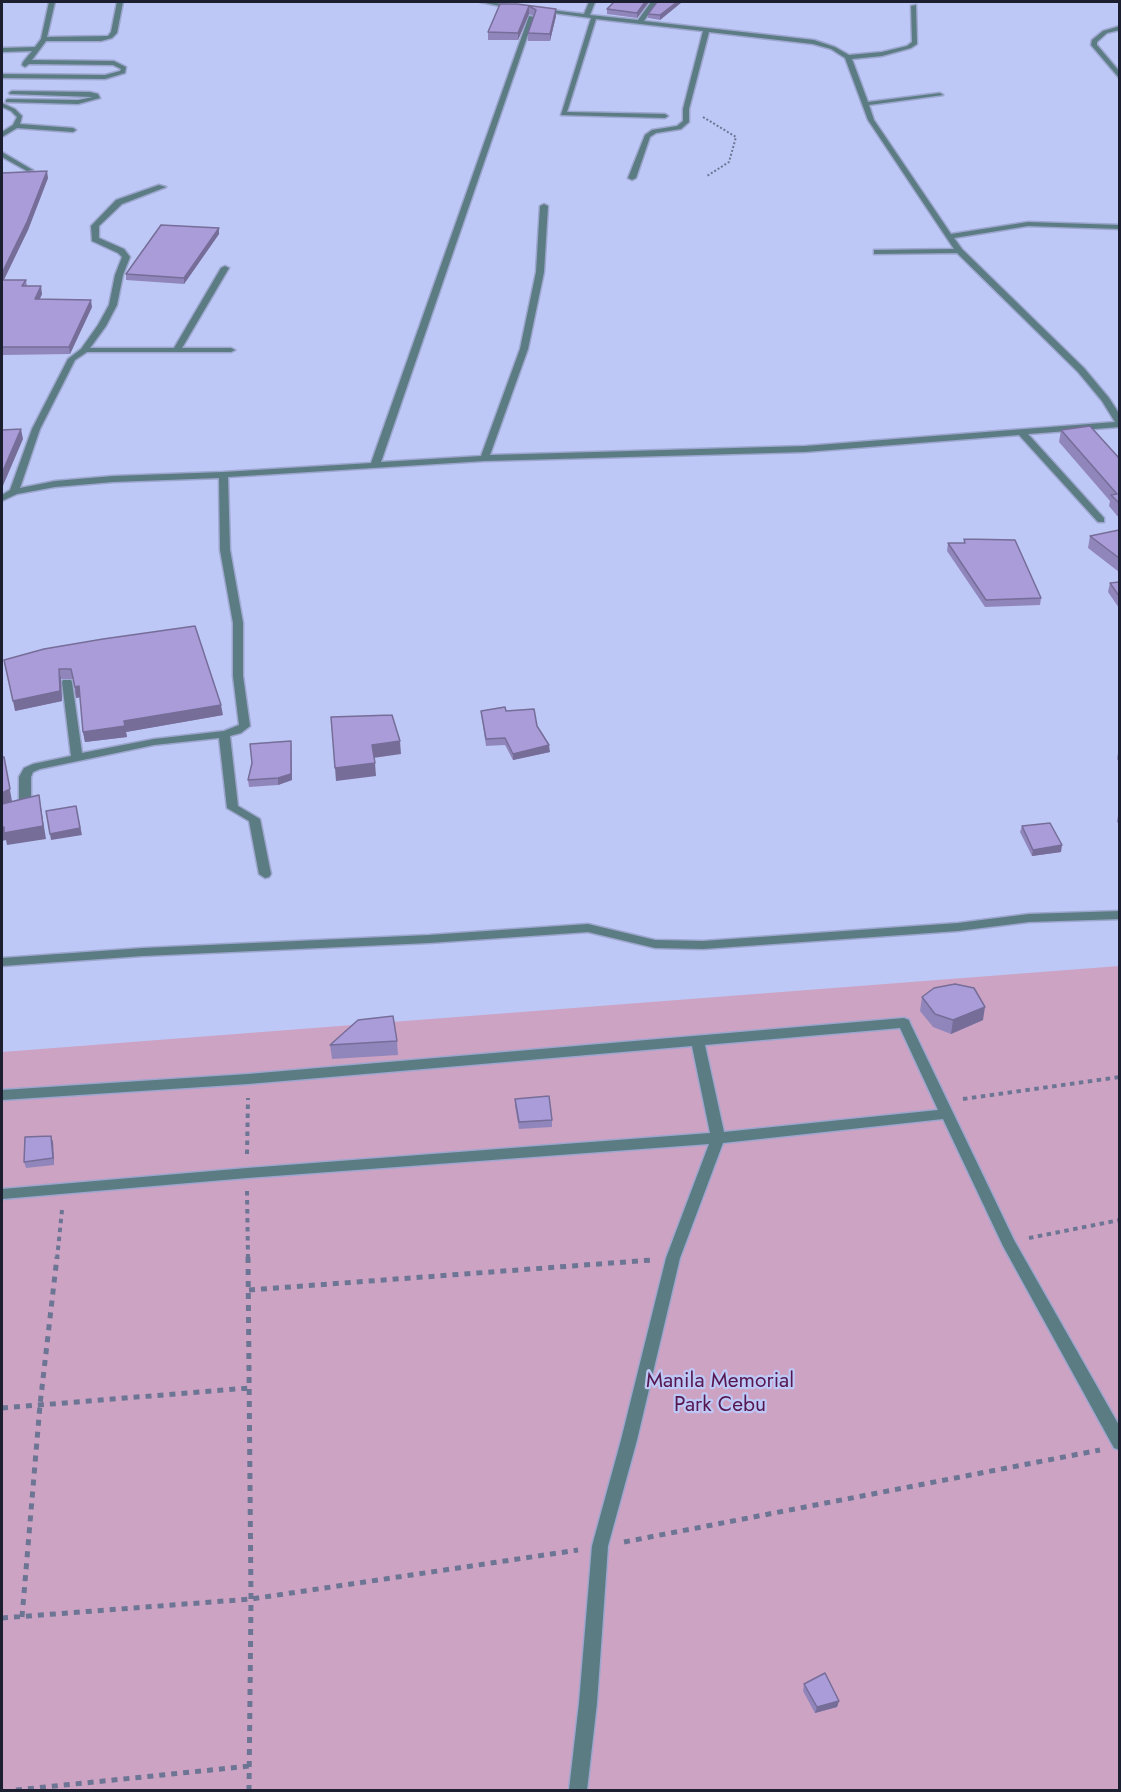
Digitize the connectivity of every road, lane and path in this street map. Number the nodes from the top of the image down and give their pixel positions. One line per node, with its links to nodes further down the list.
1 (52, 2): 13 (street)
2 (120, 2): 13 (street)
3 (483, 2): 8 (street)
4 (581, 2): 5 (street)
5 (592, 2): 9 (street)
6 (654, 2): 10 (street)
7 (914, 6): 16 (street)
8 (521, 8)
9 (590, 16): 10 (street); 26 (street); 47 (street)
10 (640, 22): 12 (street)
11 (1119, 28): 20 (street)
12 (706, 30): 16 (street); 25 (street)
13 (44, 39): 14 (street)
14 (34, 49): 15 (street); 17 (street)
15 (2, 50)
16 (848, 57): 24 (street)
17 (26, 62): 18 (street); 18 (street)
18 (19, 75): 19 (street); 21 (street)
19 (2, 76)
20 (1119, 77)
21 (12, 93): 23 (street); 23 (street)
22 (940, 95): 24 (street)
23 (5, 104): 27 (street)
24 (865, 104): 37 (street)
25 (686, 110): 32 (path); 33 (street)
26 (665, 116)
27 (16, 126): 28 (street); 29 (street)
28 (73, 130)
29 (2, 135)
30 (2, 154): 31 (street)
31 (29, 170)
32 (707, 176)
33 (632, 178)
34 (162, 187): 42 (street)
35 (544, 206): 46 (street)
36 (1119, 227): 37 (street)
37 (951, 236): 38 (street)
38 (959, 251): 39 (street); 44 (street)
39 (877, 252)
40 (225, 267): 41 (street)
41 (177, 349): 42 (street); 43 (street)
42 (85, 350): 49 (street)
43 (231, 350)
44 (1119, 424): 45 (street)
45 (1020, 431): 46 (street); 51 (street)
46 (485, 458): 47 (street)
47 (375, 465): 48 (street)
48 (223, 476): 49 (street); 53 (street)
49 (14, 492): 50 (street)
50 (2, 498)
51 (1101, 520)
52 (68, 682): 54 (street)
53 (224, 734): 54 (street); 56 (street)
54 (77, 757): 55 (street)
55 (2, 812)
56 (265, 874)
57 (1119, 915): 58 (street)
58 (2, 962)
59 (698, 1042): 61 (street); 63 (street); 64 (street)
60 (1119, 1077): 63 (path)
61 (248, 1079): 62 (street); 65 (path)
62 (2, 1095)
63 (943, 1108): 64 (street); 69 (street)
64 (718, 1138): 65 (street); 70 (street)
65 (247, 1173): 66 (street); 71 (path)
66 (64, 1188): 67 (street); 73 (path)
67 (2, 1194)
68 (1119, 1220): 69 (path)
69 (1008, 1242): 75 (street)
70 (673, 1258): 71 (path); 76 (street)
71 (249, 1290): 72 (path)
72 (249, 1388): 73 (path); 77 (path)
73 (40, 1405): 74 (path); 78 (path)
74 (2, 1408)
75 (1114, 1446): 76 (path)
76 (600, 1546): 77 (path); 83 (street)
77 (250, 1599): 78 (path); 80 (path)
78 (22, 1617): 79 (path)
79 (2, 1618)
80 (250, 1766): 81 (path); 82 (path)
81 (16, 1791)
82 (249, 1791)
83 (578, 1791)

